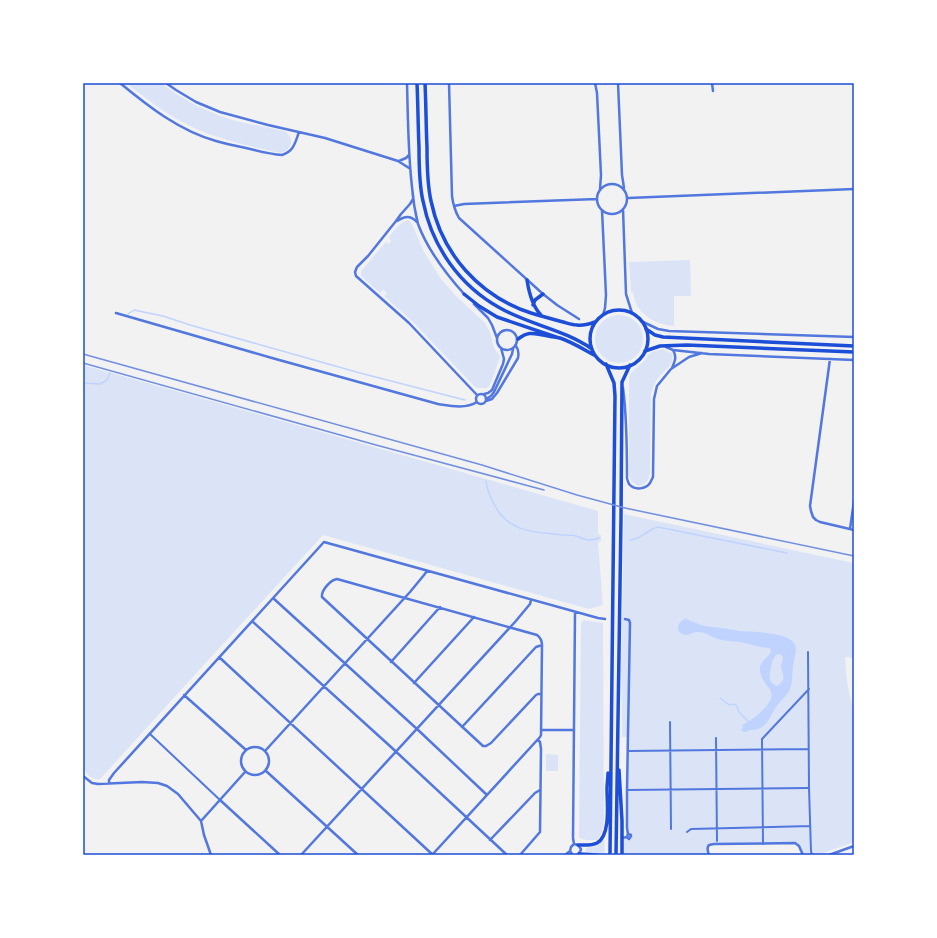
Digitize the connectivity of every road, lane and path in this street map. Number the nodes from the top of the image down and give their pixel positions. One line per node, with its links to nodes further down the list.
1 (120, 83): 11 (street)
2 (166, 83): 11 (street)
3 (407, 83): 12 (street)
4 (417, 83): 47 (main road)
5 (425, 83): 33 (main road)
6 (449, 83): 21 (street)
7 (595, 83): 16 (street)
8 (618, 83): 15 (street)
9 (712, 83): 10 (street)
10 (712, 91)
11 (299, 132): 13 (street)
12 (409, 155): 13 (street); 14 (street)
13 (398, 161): 14 (street)
14 (410, 168): 18 (street)
15 (624, 188): 16 (street); 19 (street)
16 (600, 189): 20 (street)
17 (854, 189): 19 (street)
18 (413, 198): 24 (street); 25 (street)
19 (628, 198): 22 (street)
20 (597, 199): 21 (street); 23 (street)
21 (454, 206): 26 (street)
22 (623, 209): 23 (street); 31 (street)
23 (602, 210): 32 (street)
24 (396, 221): 25 (street); 60 (street)
25 (418, 222): 27 (street)
26 (527, 280): 28 (street); 29 (main road)
27 (464, 294): 39 (street); 40 (main road)
28 (543, 294): 29 (main road); 34 (street)
29 (533, 305): 33 (main road)
30 (116, 313): 62 (street)
31 (632, 313): 32 (main road); 35 (main road)
32 (602, 315): 36 (main road)
33 (542, 316): 36 (main road)
34 (579, 319)
35 (641, 321): 37 (main road); 38 (street)
36 (595, 322): 47 (main road)
37 (646, 330): 44 (main road); 48 (main road)
38 (854, 337)
39 (497, 338): 41 (street); 45 (street)
40 (559, 338): 41 (main road); 52 (main road)
41 (518, 339): 42 (street)
42 (516, 346): 46 (street); 61 (street)
43 (663, 346): 48 (main road); 49 (street); 50 (main road)
44 (854, 346)
45 (501, 348): 46 (street); 59 (street)
46 (513, 349): 61 (street)
47 (592, 349): 52 (main road)
48 (645, 350): 56 (main road)
49 (673, 350): 51 (street); 57 (street)
50 (854, 352)
51 (702, 353): 53 (street); 57 (street)
52 (595, 355): 55 (main road)
53 (830, 359): 54 (street); 64 (street)
54 (854, 360)
55 (606, 364): 56 (main road); 101 (main road)
56 (630, 365): 58 (main road)
57 (671, 369): 58 (street)
58 (622, 382): 102 (main road)
59 (484, 394): 60 (street); 61 (street)
60 (477, 395): 62 (street)
61 (486, 400): 62 (street)
62 (477, 402)
63 (854, 501): 64 (street)
64 (850, 529): 65 (street)
65 (854, 530)
66 (427, 571): 67 (street); 68 (street); 69 (street)
67 (273, 598): 75 (street); 82 (street)
68 (405, 598): 70 (street); 77 (street); 77 (street)
69 (531, 600): 71 (street); 76 (street)
70 (440, 607): 72 (street); 81 (street)
71 (575, 612): 73 (street); 94 (street)
72 (474, 617): 76 (street); 83 (street)
73 (605, 619)
74 (625, 619): 106 (street)
75 (252, 621): 80 (street); 84 (street)
76 (510, 627): 78 (street); 88 (street)
77 (367, 640): 81 (street); 82 (street)
78 (542, 645): 86 (street); 91 (street)
79 (808, 652): 85 (street)
80 (219, 658): 87 (street); 90 (street)
81 (391, 662): 83 (street)
82 (345, 663): 84 (street); 92 (street)
83 (414, 683): 88 (street)
84 (324, 687): 90 (street); 107 (street)
85 (809, 689): 98 (street); 99 (street)
86 (541, 694): 91 (street); 93 (street)
87 (184, 695): 95 (street); 100 (street)
88 (439, 705): 91 (street); 92 (street)
89 (670, 722): 103 (street)
90 (290, 724): 105 (street); 113 (street)
91 (462, 727)
92 (417, 729): 107 (street); 119 (street)
93 (541, 730): 94 (street); 97 (street)
94 (574, 730): 133 (street)
95 (150, 734): 111 (street); 120 (street)
96 (716, 738): 104 (street)
97 (538, 740): 116 (street); 119 (street)
98 (808, 748): 99 (street); 112 (street)
99 (762, 749): 104 (street); 115 (street)
100 (246, 750): 105 (street); 109 (street)
101 (611, 750): 133 (main road); 146 (main road)
102 (617, 750): 129 (main road); 147 (main road)
103 (670, 750): 104 (street); 106 (street); 118 (street)
104 (716, 750): 114 (street)
105 (265, 751): 108 (street)
106 (628, 751): 117 (street)
107 (396, 752): 113 (street); 121 (street)
108 (266, 771): 109 (street); 123 (street)
109 (245, 772): 120 (street)
110 (83, 776): 111 (street)
111 (109, 783): 122 (street)
112 (808, 788): 115 (street); 124 (street)
113 (361, 789): 123 (street); 140 (street)
114 (716, 789): 115 (street); 118 (street); 126 (street)
115 (763, 789): 125 (street)
116 (540, 790): 130 (street); 142 (street)
117 (627, 790): 118 (street); 129 (street)
118 (670, 790): 127 (street)
119 (487, 795): 121 (street)
120 (220, 800): 122 (street); 137 (street)
121 (466, 818): 130 (street); 140 (street)
122 (201, 821): 136 (street)
123 (327, 826): 138 (street); 139 (street)
124 (810, 826): 125 (street); 151 (street)
125 (763, 827): 126 (street); 132 (street)
126 (716, 828): 128 (street); 131 (street)
127 (671, 829)
128 (687, 832)
129 (626, 836): 148 (main road)
130 (490, 840): 141 (street)
131 (716, 841)
132 (764, 844): 149 (street); 150 (street)
133 (576, 845): 135 (street); 144 (street)
134 (854, 846): 152 (street)
135 (570, 851): 143 (street); 144 (street)
136 (211, 855)
137 (280, 855)
138 (301, 855)
139 (358, 855)
140 (433, 855)
141 (507, 855)
142 (520, 855)
143 (565, 855)
144 (576, 855): 145 (main road)
145 (597, 855)
146 (610, 855)
147 (616, 855)
148 (622, 855)
149 (709, 855)
150 (803, 855)
151 (812, 855)
152 (829, 855)

